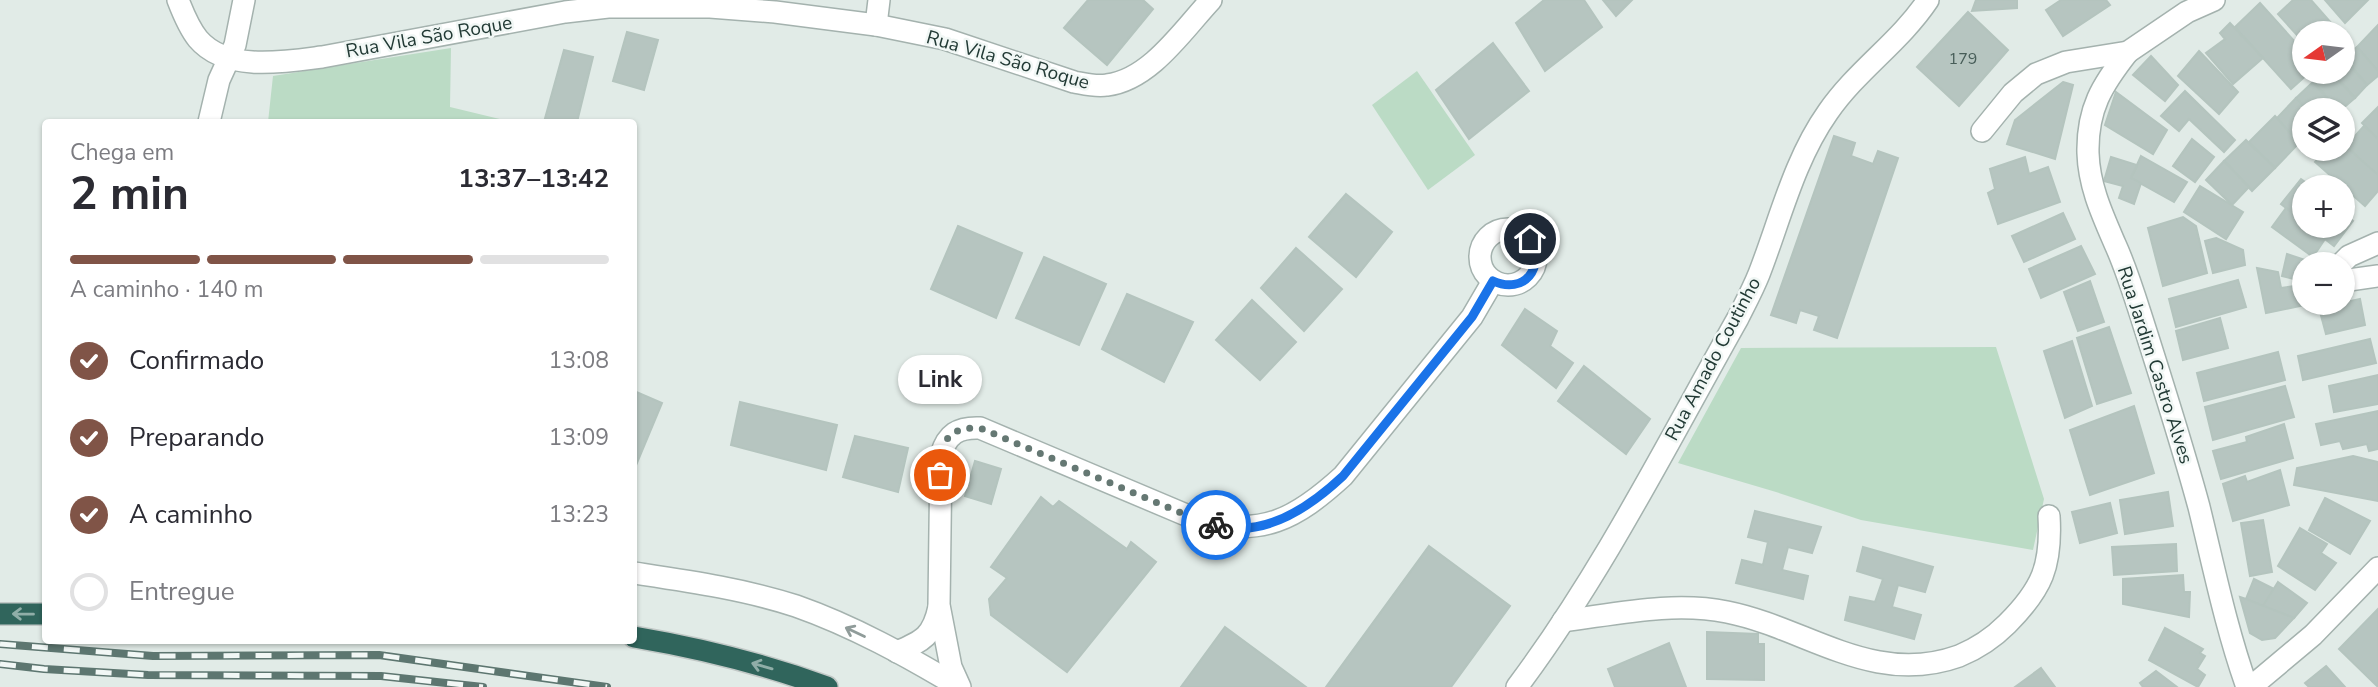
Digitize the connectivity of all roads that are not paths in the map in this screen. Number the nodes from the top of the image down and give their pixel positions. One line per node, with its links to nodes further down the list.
1 (178, 0): 10 (street, Rua Vila São Roque)
2 (244, 0): 10 (street)
3 (879, 0): 8 (street)
4 (1211, 0): 8 (street, Rua Vila São Roque)
5 (1928, 0): 24 (street, Rua Amado Coutinho)
6 (2214, 0): 9 (street)
7 (710, 3): 8 (street, Rua Vila São Roque); 10 (street, Rua Vila São Roque)
8 (876, 26)
9 (2129, 52): 12 (street); 30 (street, Rua Jardim Castro Alves)
10 (228, 58): 11 (street)
11 (210, 119)
12 (1982, 131)
13 (2378, 243): 14 (street)
14 (2355, 253)
15 (2378, 276): 16 (street)
16 (2355, 279)
17 (1493, 281): 21 (street)
18 (2049, 516): 24 (street)
19 (2378, 568): 30 (street)
20 (637, 574): 26 (street, one-way to 20)
21 (939, 605): 26 (street); 28 (street)
22 (0, 614): 23 (highway, one-way to 22)
23 (42, 614)
24 (1563, 621): 29 (street, Rua Amado Coutinho)
25 (637, 637): 27 (highway, one-way to 25)
26 (897, 652): 28 (street)
27 (827, 687)
28 (959, 687)
29 (1517, 687)
30 (2249, 687)

